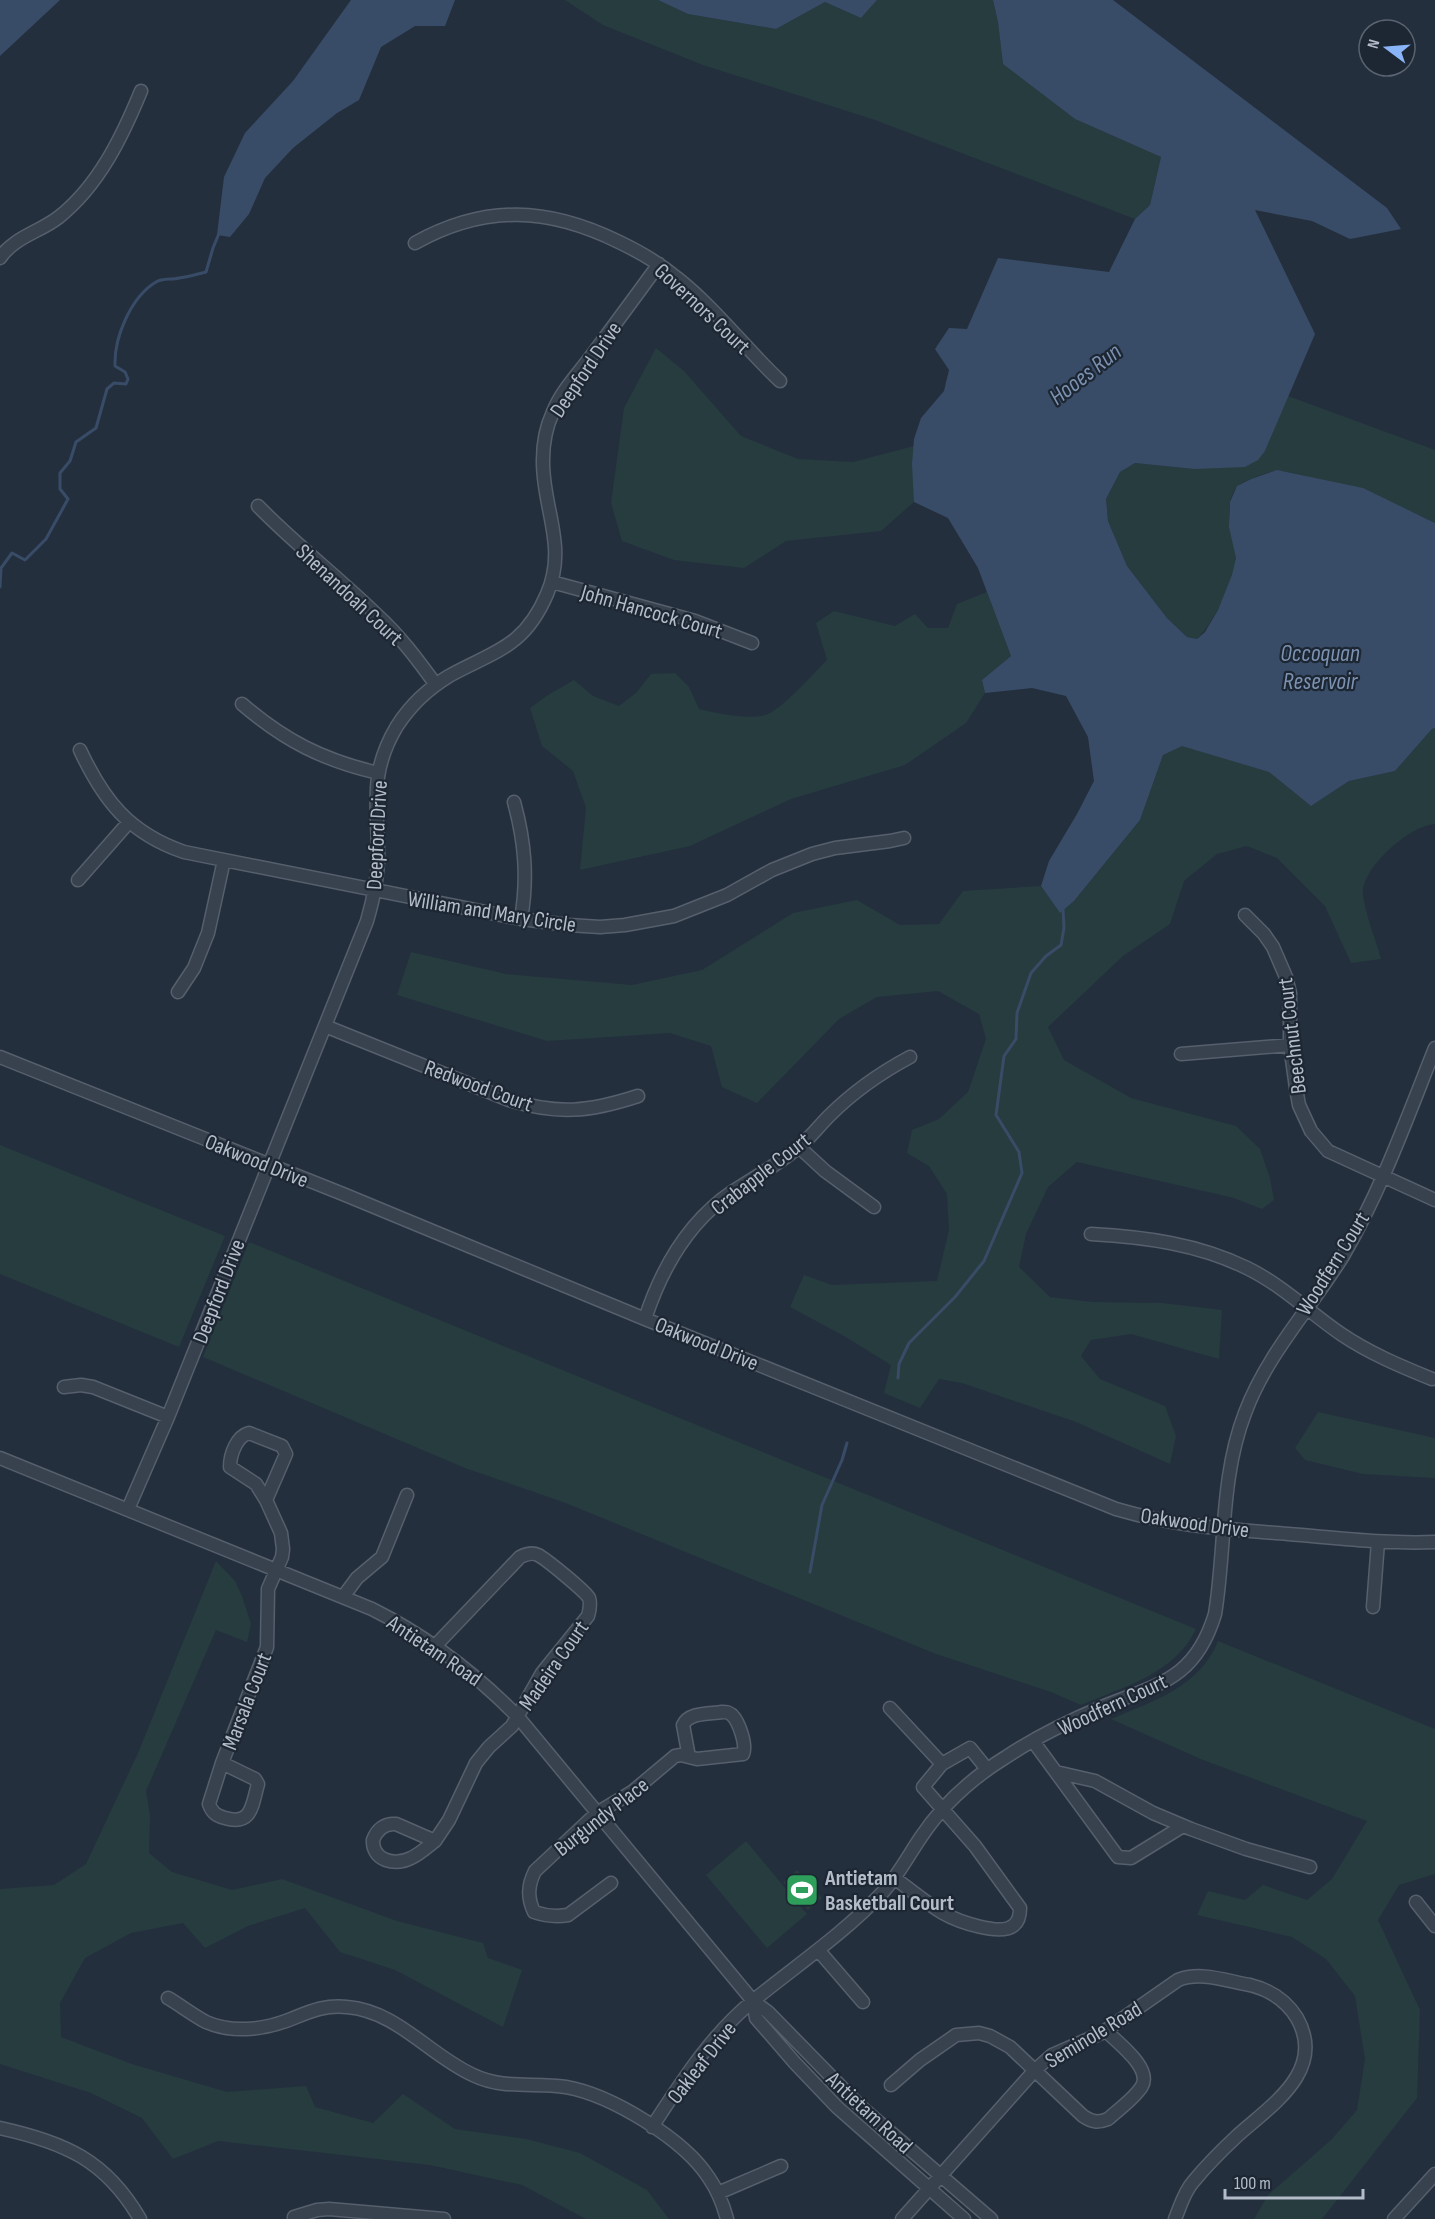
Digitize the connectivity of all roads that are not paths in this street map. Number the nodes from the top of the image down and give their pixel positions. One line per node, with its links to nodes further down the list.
1 (141, 91): 3 (street)
2 (414, 243): 4 (street, Governors Court)
3 (0, 258)
4 (659, 264): 5 (street, Governors Court); 7 (street, Deepford Drive)
5 (780, 381)
6 (258, 506): 9 (street, Shenandoah Court)
7 (552, 582): 8 (street, John Hancock Court); 9 (street, Deepford Drive)
8 (752, 642)
9 (436, 685): 12 (street, Deepford Drive)
10 (242, 704): 12 (street)
11 (80, 750): 14 (street, William and Mary Circle)
12 (378, 773): 18 (street, Deepford Drive)
13 (514, 802): 20 (street)
14 (129, 822): 16 (street, William and Mary Circle); 17 (street)
15 (904, 838): 20 (street, William and Mary Circle)
16 (224, 860): 18 (street, William and Mary Circle); 21 (street)
17 (78, 880)
18 (375, 891): 20 (street, William and Mary Circle); 22 (street, Deepford Drive)
19 (1245, 915): 23 (street, Beechnut Court)
20 (521, 919)
21 (178, 992)
22 (325, 1026): 28 (street, Redwood Court); 30 (street, Deepford Drive)
23 (1290, 1045): 25 (street); 31 (street, Beechnut Court)
24 (1435, 1048): 31 (street, Woodfern Court)
25 (1181, 1054)
26 (0, 1057): 30 (street, Oakwood Drive)
27 (910, 1057): 29 (street, Crabapple Court)
28 (638, 1096)
29 (799, 1147): 33 (street); 36 (street, Crabapple Court)
30 (268, 1164): 36 (street, Oakwood Drive); 39 (street, Deepford Drive)
31 (1381, 1177): 32 (street, Beechnut Court); 35 (street, Woodfern Court)
32 (1435, 1200)
33 (874, 1206)
34 (1091, 1234): 35 (street)
35 (1306, 1307): 37 (street); 44 (street, Woodfern Court)
36 (645, 1319): 44 (street, Oakwood Drive)
37 (1432, 1378)
38 (64, 1387): 39 (street)
39 (168, 1417): 43 (street, Deepford Drive)
40 (0, 1458): 43 (street, Antietam Road)
41 (407, 1495): 48 (street)
42 (266, 1500): 42 (street, Marsala Court); 47 (street, Marsala Court)
43 (128, 1509): 47 (street, Antietam Road)
44 (1223, 1529): 45 (street, Oakwood Drive); 53 (street, Woodfern Court)
45 (1378, 1542): 46 (street, Oakwood Drive); 49 (street)
46 (1435, 1542)
47 (276, 1569): 48 (street, Antietam Road); 55 (street, Marsala Court)
48 (343, 1597): 50 (street, Antietam Road)
49 (1373, 1607)
50 (436, 1645): 52 (street, Antietam Road); 52 (street, Madeira Court)
51 (890, 1708): 56 (street)
52 (518, 1717): 60 (street, Antietam Road); 62 (street, Madeira Court)
53 (1033, 1741): 57 (street, Woodfern Court); 58 (street)
54 (689, 1757): 54 (street, Burgundy Place); 60 (street, Burgundy Place)
55 (222, 1763): 55 (street, Marsala Court)
56 (942, 1764): 57 (street); 59 (street)
57 (987, 1769): 59 (street, Woodfern Court)
58 (1056, 1772): 61 (street); 61 (street)
59 (942, 1809): 64 (street, Woodfern Court); 64 (street)
60 (597, 1814): 65 (street, Burgundy Place); 70 (street, Antietam Road)
61 (1183, 1826): 63 (street)
62 (435, 1840): 62 (street, Madeira Court)
63 (1310, 1867)
64 (894, 1878): 68 (street, Woodfern Court)
65 (611, 1883)
66 (1416, 1902): 67 (street)
67 (1435, 1926)
68 (819, 1951): 70 (street, Woodfern Court); 71 (street)
69 (168, 1998): 75 (street)
70 (753, 2001): 75 (street, Oakleaf Drive); 79 (street, Antietam Road); 80 (street, Antietam Road)
71 (863, 2002)
72 (1106, 2031): 73 (street, Seminole Road); 73 (street); 89 (street, Seminole Road)
73 (1035, 2070): 74 (street); 79 (street, Seminole Road)
74 (891, 2085)
75 (652, 2127): 81 (street)
76 (0, 2128): 83 (street)
77 (781, 2166): 81 (street)
78 (1435, 2174): 90 (street)
79 (941, 2175): 80 (street, Seminole Road); 88 (street, Antietam Road)
80 (928, 2189): 86 (street, Seminole Road); 87 (street, Antietam Road)
81 (718, 2193): 85 (street)
82 (294, 2217): 84 (street)
83 (140, 2219)
84 (444, 2219)
85 (727, 2219)
86 (902, 2219)
87 (964, 2219)
88 (991, 2219)
89 (1175, 2219)
90 (1394, 2219)

